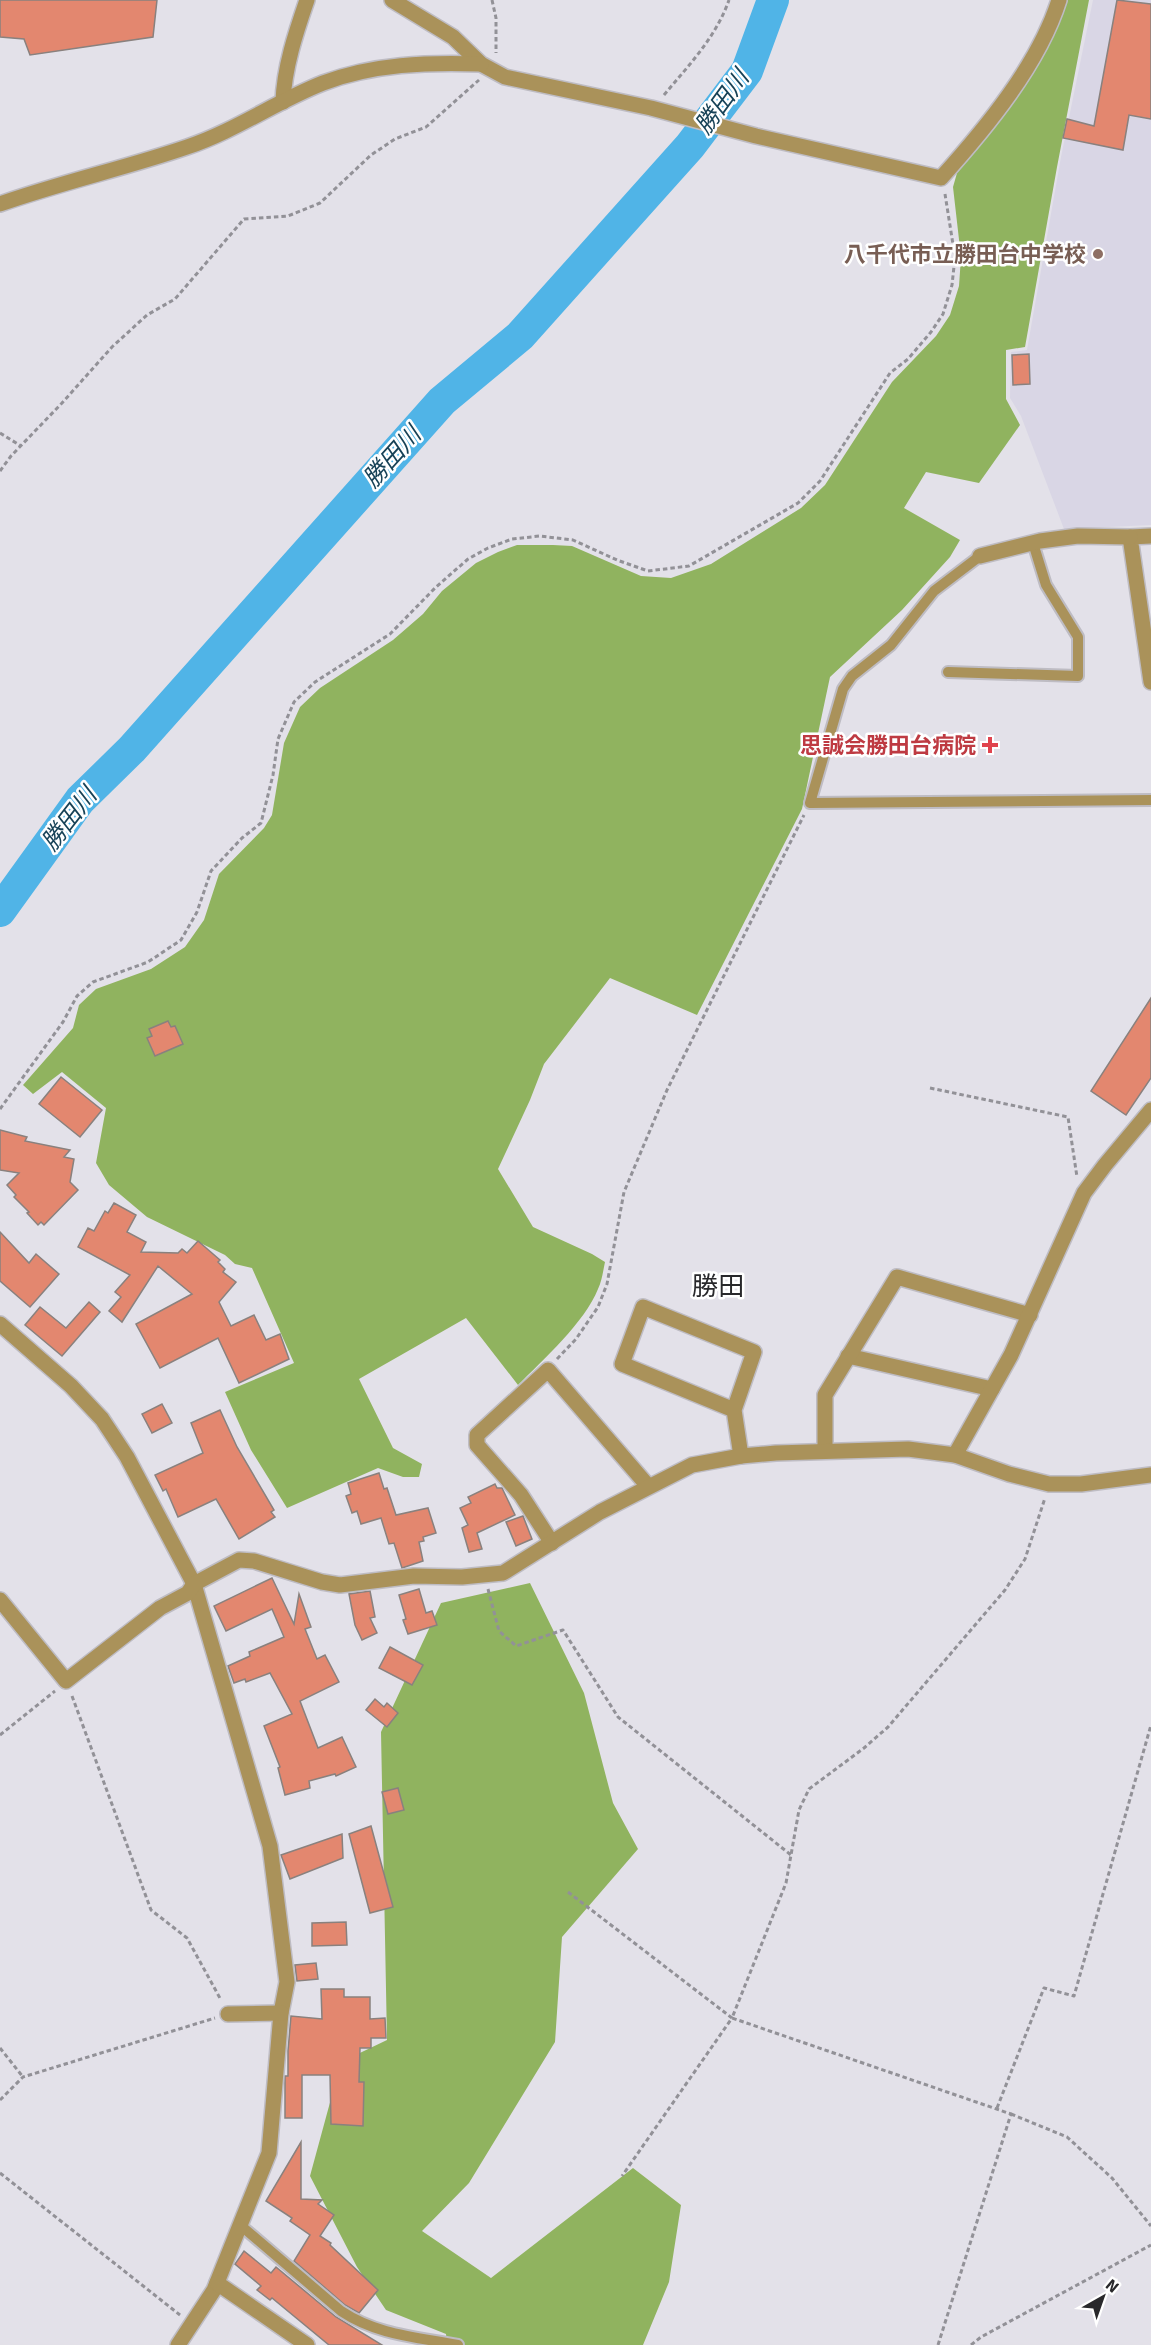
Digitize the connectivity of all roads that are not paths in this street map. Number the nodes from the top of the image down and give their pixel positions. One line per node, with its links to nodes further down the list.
1 (307, 0): 5 (street)
2 (392, 0): 4 (street)
3 (1059, 0): 4 (street)
4 (486, 67): 5 (street)
5 (284, 102): 6 (street)
6 (0, 204)
7 (1151, 536): 8 (street)
8 (1130, 537): 9 (street); 11 (street)
9 (1033, 543): 10 (street); 12 (lane)
10 (980, 556): 14 (lane)
11 (1147, 633): 13 (street)
12 (948, 672)
13 (1151, 682)
14 (1151, 800)
15 (1151, 1110): 16 (street)
16 (1030, 1315): 18 (street); 19 (street)
17 (0, 1324): 27 (street)
18 (849, 1356): 19 (street); 21 (street)
19 (992, 1389): 22 (street)
20 (734, 1410): 20 (street); 23 (street)
21 (825, 1450): 22 (street); 23 (street)
22 (955, 1455): 24 (street)
23 (741, 1456): 25 (street)
24 (1151, 1475)
25 (648, 1486): 26 (street); 26 (street)
26 (552, 1543): 27 (street)
27 (194, 1584): 28 (street); 29 (street)
28 (0, 1600)
29 (281, 2013): 30 (street); 31 (street)
30 (228, 2014)
31 (239, 2224): 32 (street); 35 (lane)
32 (217, 2283): 33 (street); 34 (street)
33 (178, 2345)
34 (307, 2345)
35 (458, 2345)

